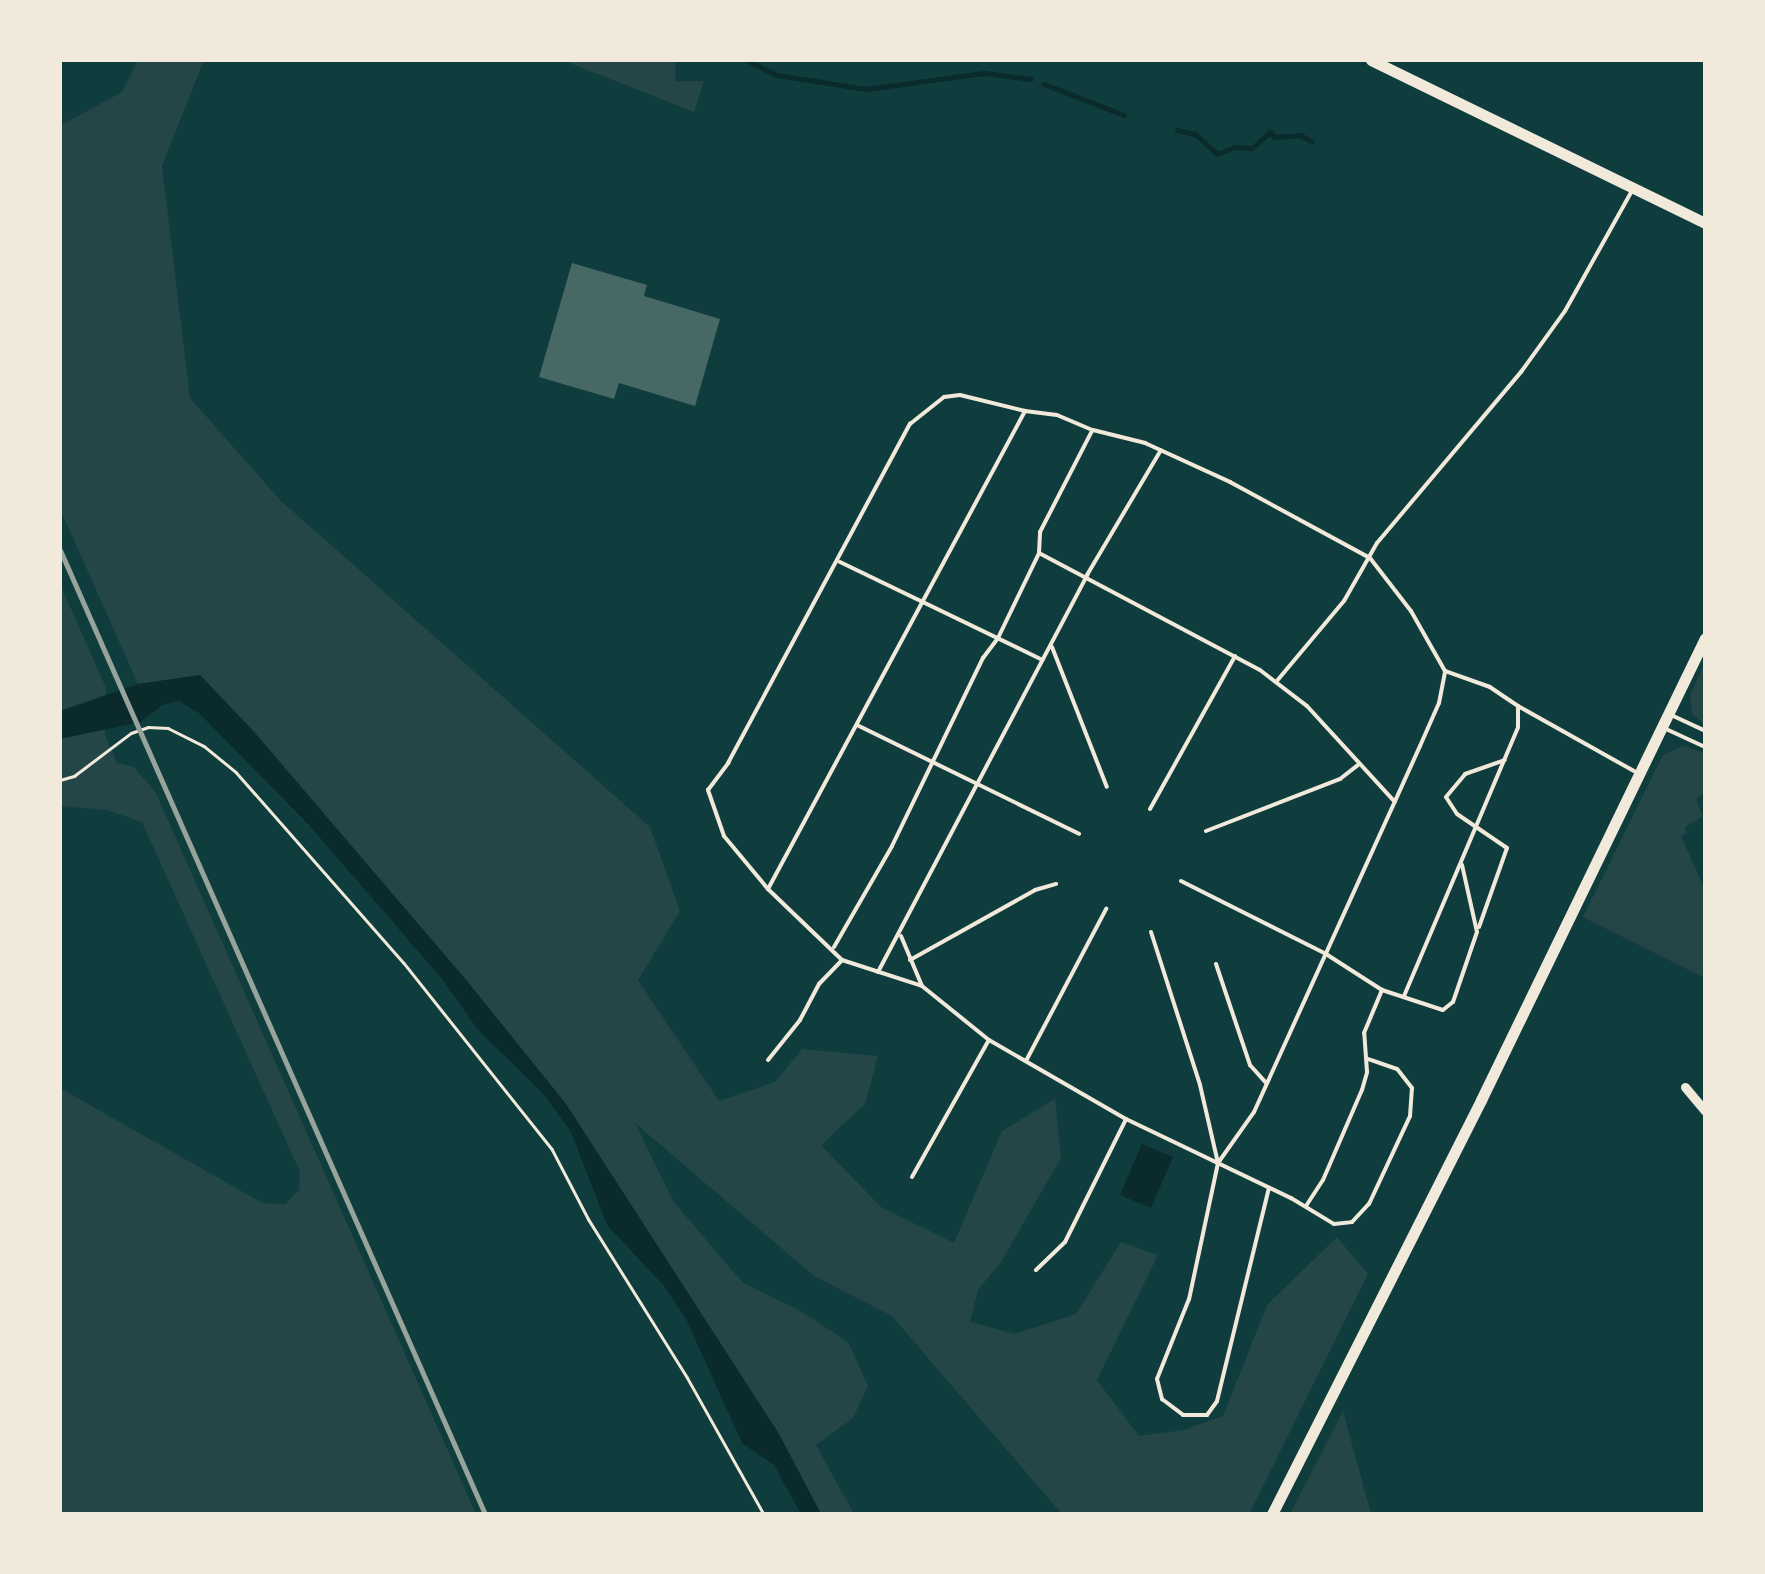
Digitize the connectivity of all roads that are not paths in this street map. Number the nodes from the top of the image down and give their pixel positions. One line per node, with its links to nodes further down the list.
1 (1371, 60): 2 (street)
2 (1633, 189): 3 (street); 8 (lane)
3 (1705, 223)
4 (1024, 411): 5 (lane); 9 (lane); 11 (lane)
5 (1093, 430): 6 (lane); 7 (lane)
6 (1161, 450): 8 (lane); 10 (lane)
7 (1040, 552): 10 (lane); 12 (lane)
8 (1370, 558): 17 (lane); 18 (lane)
9 (838, 561): 11 (lane); 39 (lane)
10 (1088, 575): 14 (lane); 15 (lane)
11 (923, 604): 12 (lane); 21 (lane)
12 (998, 638): 16 (lane); 26 (lane)
13 (1705, 638): 20 (street)
14 (1052, 646): 16 (lane); 30 (lane)
15 (1234, 656): 18 (lane); 32 (lane)
16 (1043, 660): 29 (lane)
17 (1445, 671): 19 (lane); 31 (lane)
18 (1276, 682): 27 (lane)
19 (1518, 706): 25 (lane); 28 (lane)
20 (1668, 713): 22 (street); 23 (lane)
21 (859, 726): 26 (lane); 39 (lane)
22 (1662, 726): 24 (lane); 28 (street)
23 (1705, 731)
24 (1705, 748)
25 (1506, 760): 33 (lane); 33 (lane)
26 (932, 763): 29 (lane); 44 (lane)
27 (1358, 766): 31 (lane); 34 (lane)
28 (1638, 774): 66 (street)
29 (978, 786): 35 (lane); 41 (lane)
30 (1108, 787)
31 (1395, 802): 45 (lane)
32 (1150, 809)
33 (1478, 826): 36 (lane); 43 (lane)
34 (1206, 832)
35 (1079, 834)
36 (1462, 864): 43 (lane); 52 (lane)
37 (1181, 880): 45 (lane)
38 (1056, 884): 47 (lane)
39 (768, 889): 44 (lane)
40 (1106, 909): 54 (lane)
41 (900, 932): 47 (lane); 49 (lane)
42 (1150, 932): 61 (lane)
43 (1477, 932): 52 (lane)
44 (834, 947): 46 (lane)
45 (1326, 954): 51 (lane); 57 (lane)
46 (842, 960): 49 (lane); 56 (lane)
47 (910, 960): 50 (lane)
48 (1216, 964): 57 (lane)
49 (878, 972): 50 (lane)
50 (922, 986): 53 (lane)
51 (1382, 990): 52 (lane); 55 (lane)
52 (1404, 997)
53 (989, 1040): 54 (lane); 62 (lane)
54 (1027, 1059): 60 (lane)
55 (1368, 1059): 64 (lane); 64 (lane)
56 (768, 1060)
57 (1266, 1082): 61 (lane)
58 (1686, 1087): 59 (street)
59 (1705, 1112)
60 (1126, 1119): 61 (lane); 65 (lane)
61 (1218, 1162): 63 (lane); 63 (lane)
62 (912, 1177)
63 (1269, 1188): 64 (lane)
64 (1306, 1206)
65 (1036, 1270)
66 (1272, 1514)

